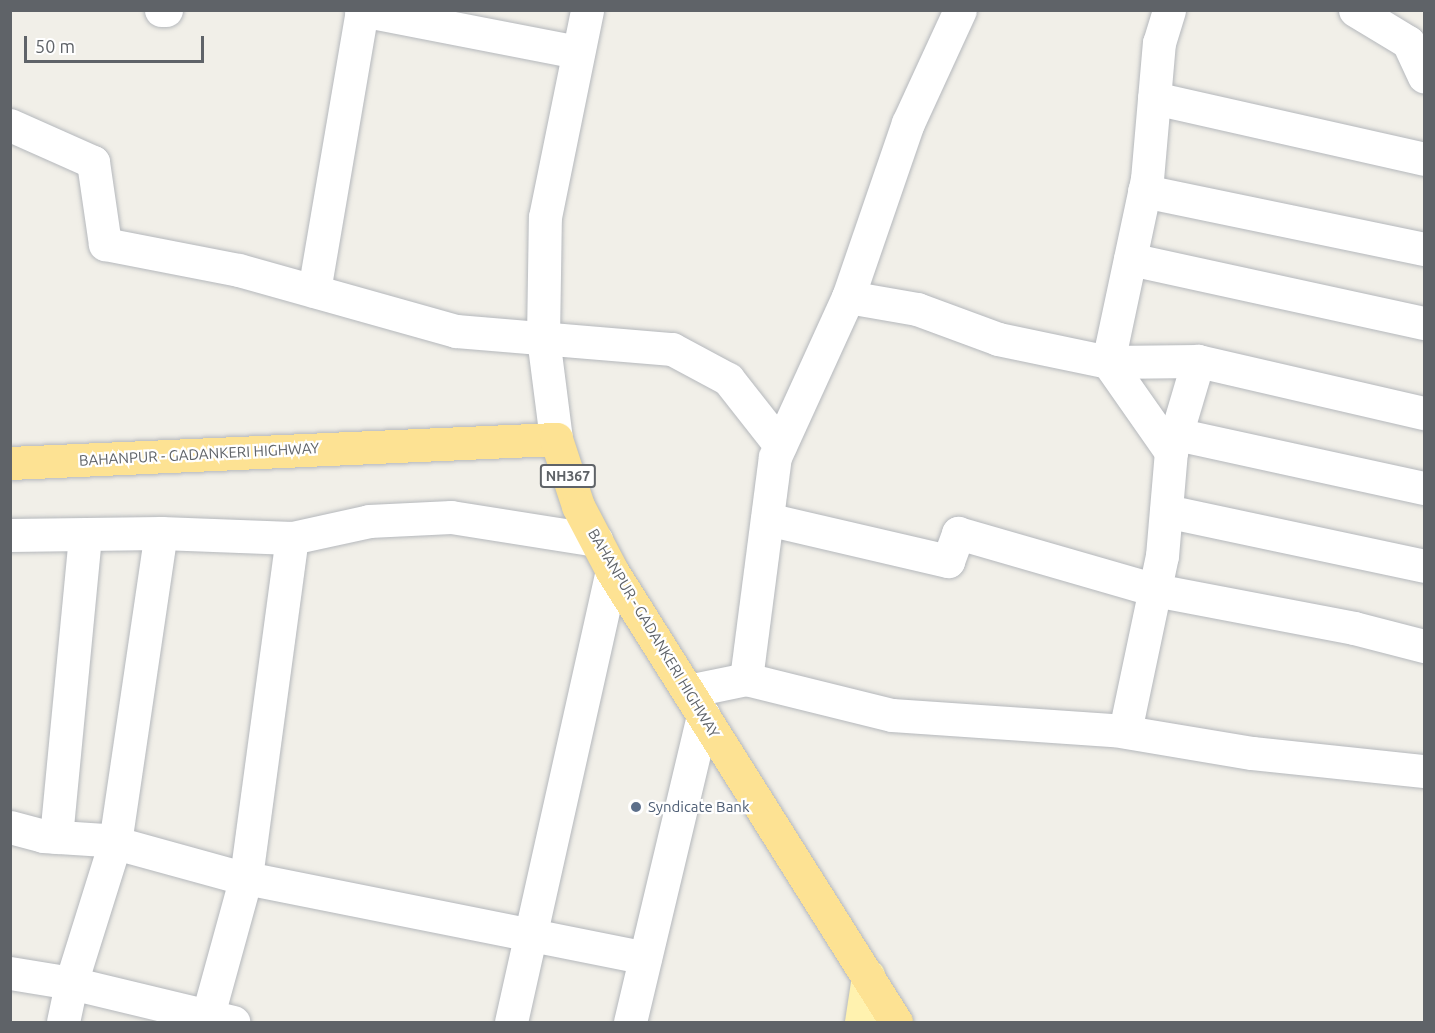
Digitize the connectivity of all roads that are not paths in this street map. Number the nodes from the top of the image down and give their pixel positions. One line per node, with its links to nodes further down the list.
1 (161, 10): 2 (street)
2 (166, 10)
3 (587, 10): 8 (street)
4 (960, 10): 17 (street)
5 (1169, 10): 10 (street)
6 (1355, 10): 9 (street)
7 (361, 11): 8 (street); 16 (street)
8 (578, 52): 19 (street)
9 (1425, 77)
10 (1154, 98): 12 (street); 13 (street)
11 (10, 125): 16 (street)
12 (1425, 159)
13 (1144, 191): 14 (street); 15 (street)
14 (1425, 249)
15 (1130, 259): 18 (street); 21 (street)
16 (314, 291): 19 (street)
17 (848, 297): 21 (street); 25 (street)
18 (1425, 323)
19 (543, 338): 23 (street); 25 (street)
20 (1198, 361): 21 (street); 22 (street); 24 (street)
21 (1108, 362): 24 (street)
22 (1425, 413)
23 (556, 439): 26 (highway, BAHANPUR - GADANKERI HIGHWAY); 34 (highway, BAHANPUR - GADANKERI HIGHWAY / NH367)
24 (1174, 443): 27 (street); 28 (street)
25 (780, 446): 29 (street)
26 (10, 464)
27 (1425, 488)
28 (1166, 511): 35 (street); 37 (street)
29 (767, 519): 37 (street); 39 (street)
30 (161, 532): 31 (street); 33 (street); 45 (street)
31 (85, 534): 32 (street); 44 (street)
32 (10, 535)
33 (292, 538): 34 (street); 46 (street)
34 (596, 540): 36 (highway, BAHANPUR - GADANKERI HIGHWAY / NH367)
35 (1425, 566)
36 (612, 571): 40 (highway, BAHANPUR - GADANKERI HIGHWAY / NH367); 47 (street)
37 (1155, 590): 38 (street); 41 (street)
38 (1425, 646)
39 (746, 679): 40 (street); 41 (street)
40 (695, 703): 48 (street); 50 (highway, BAHANPUR - GADANKERI HIGHWAY / NH367)
41 (1125, 731): 42 (street)
42 (1425, 771)
43 (10, 827): 44 (street)
44 (56, 837): 45 (street)
45 (115, 843): 46 (street); 51 (street)
46 (246, 877): 47 (street); 52 (street)
47 (532, 936): 48 (street); 54 (street)
48 (645, 958): 55 (street)
49 (10, 973): 51 (street)
50 (868, 976): 56 (main road); 57 (highway, NH367)
51 (71, 983): 52 (street); 53 (street)
52 (215, 1021)
53 (63, 1023)
54 (512, 1023)
55 (630, 1023)
56 (861, 1023)
57 (896, 1023)

